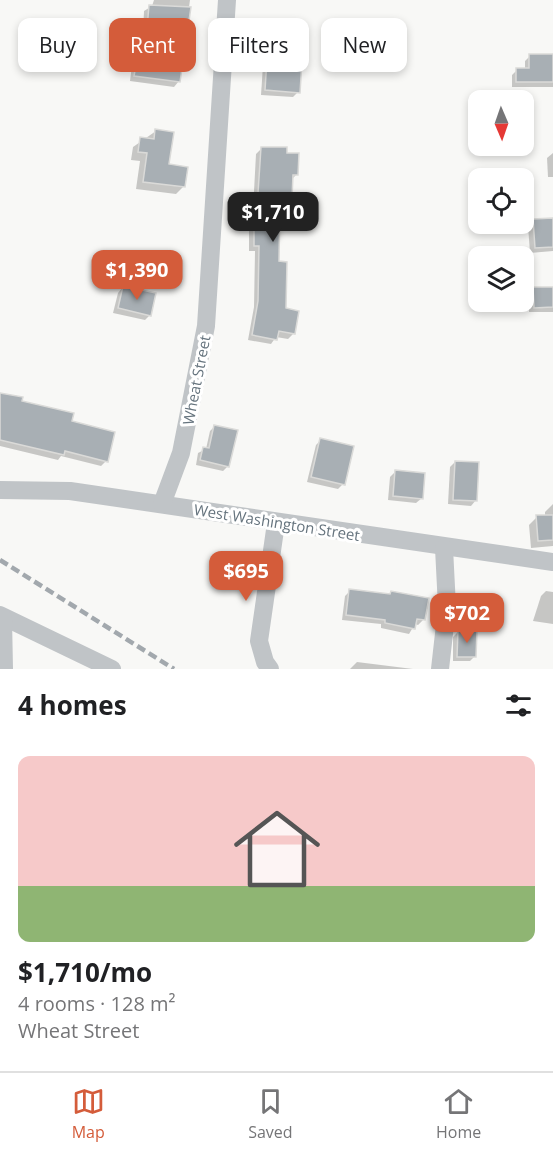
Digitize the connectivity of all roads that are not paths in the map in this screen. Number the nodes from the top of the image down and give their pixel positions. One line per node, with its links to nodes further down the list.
1 (226, 0): 3 (street, Wheat Street)
2 (0, 490): 3 (street, West Washington Street)
3 (162, 504): 4 (street, West Washington Street)
4 (276, 523): 5 (street, West Washington Street); 10 (street)
5 (444, 548): 6 (street, West Washington Street); 11 (street)
6 (553, 562)
7 (1, 616): 8 (street); 9 (street)
8 (4, 669)
9 (112, 669)
10 (270, 669)
11 (440, 669)

